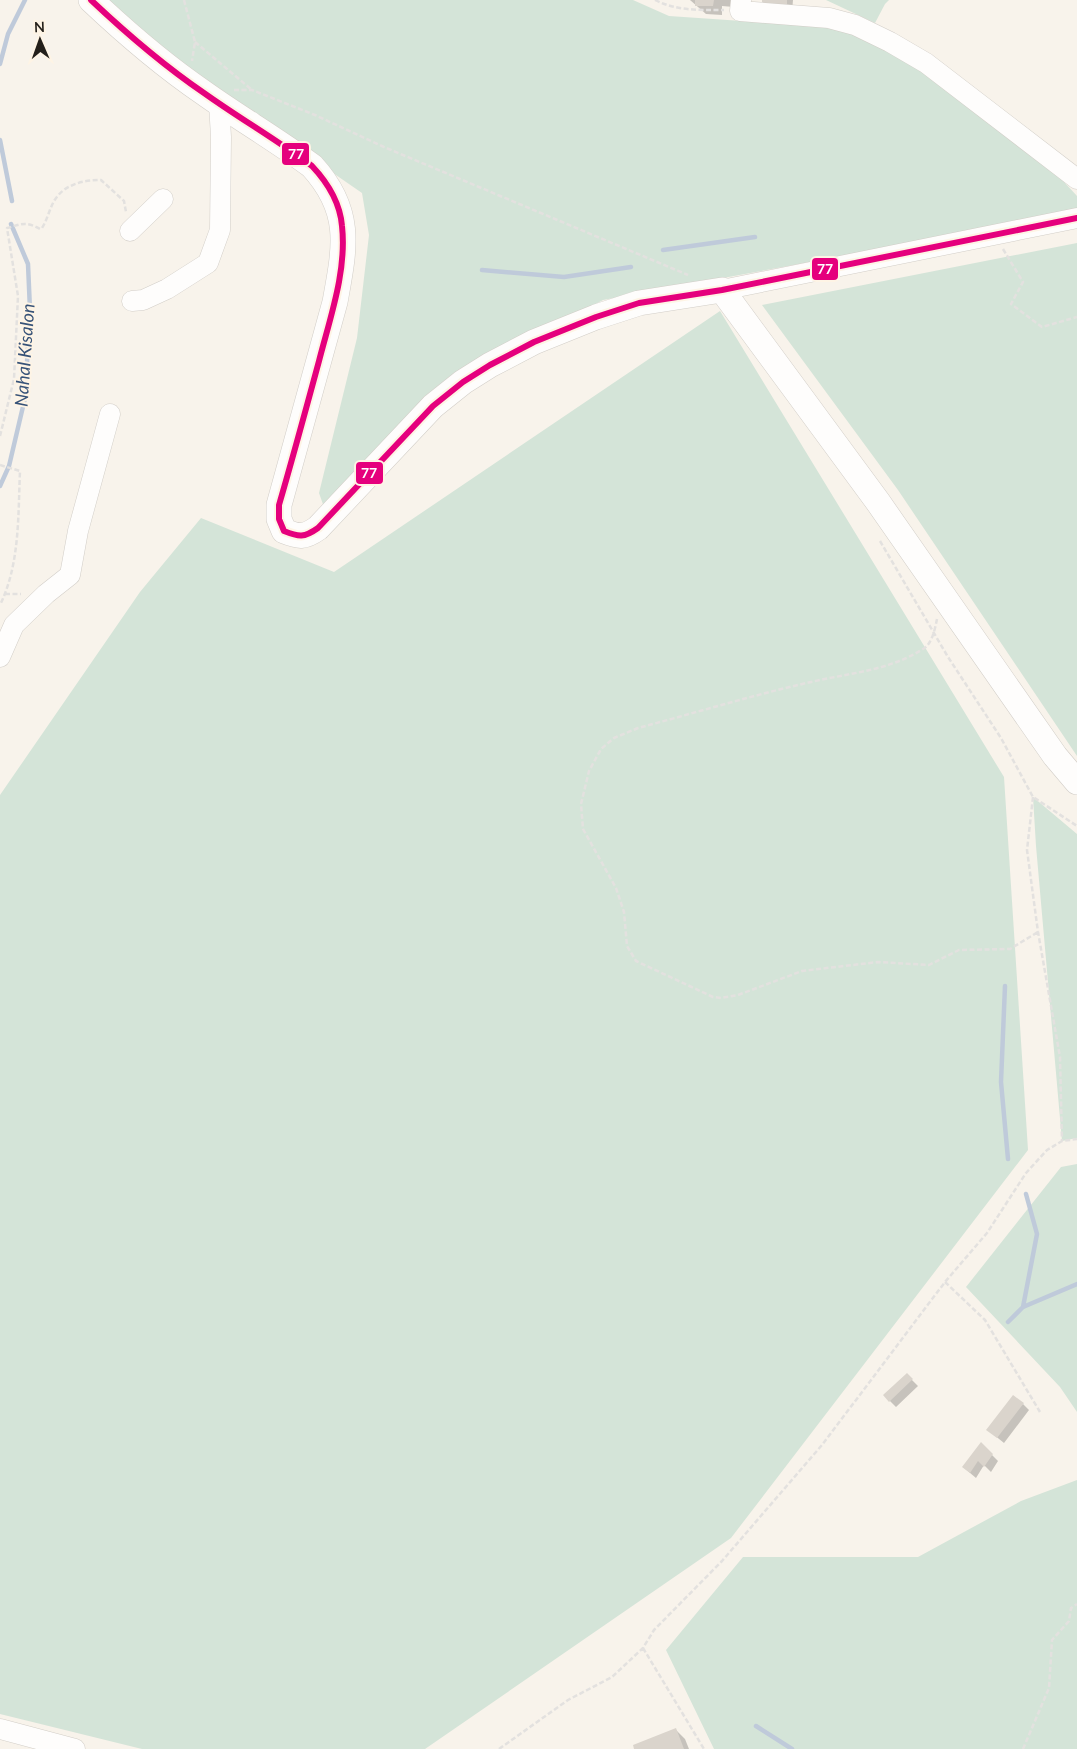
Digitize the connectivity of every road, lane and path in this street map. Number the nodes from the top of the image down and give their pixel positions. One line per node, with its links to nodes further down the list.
1 (91, 0): 7 (main road)
2 (184, 0): 5 (path)
3 (654, 0): 4 (path)
4 (740, 5): 8 (street)
5 (195, 42): 6 (path); 7 (path)
6 (252, 90): 7 (path); 13 (path)
7 (203, 92): 14 (main road); 15 (street)
8 (1077, 179)
9 (162, 199): 11 (street)
10 (1077, 218): 12 (street)
11 (130, 231): 18 (path)
12 (995, 235): 14 (street); 16 (path)
13 (695, 278)
14 (722, 290): 21 (main road)
15 (132, 302)
16 (1077, 317)
17 (110, 414): 24 (street)
18 (0, 436)
19 (0, 465): 22 (path)
20 (880, 540): 23 (path)
21 (941, 592): 23 (path); 25 (main road)
22 (0, 605)
23 (934, 632): 26 (path); 28 (path)
24 (0, 657)
25 (1077, 782)
26 (1033, 796): 27 (path); 28 (path)
27 (1077, 826)
28 (1038, 932): 30 (path)
29 (1077, 1139): 30 (path)
30 (1062, 1141): 31 (path)
31 (945, 1282): 32 (path); 34 (path)
32 (1040, 1412)
33 (1077, 1604): 39 (path)
34 (643, 1648): 37 (path); 38 (path)
35 (0, 1729): 36 (street)
36 (75, 1749)
37 (499, 1749)
38 (704, 1749)
39 (1022, 1749)

